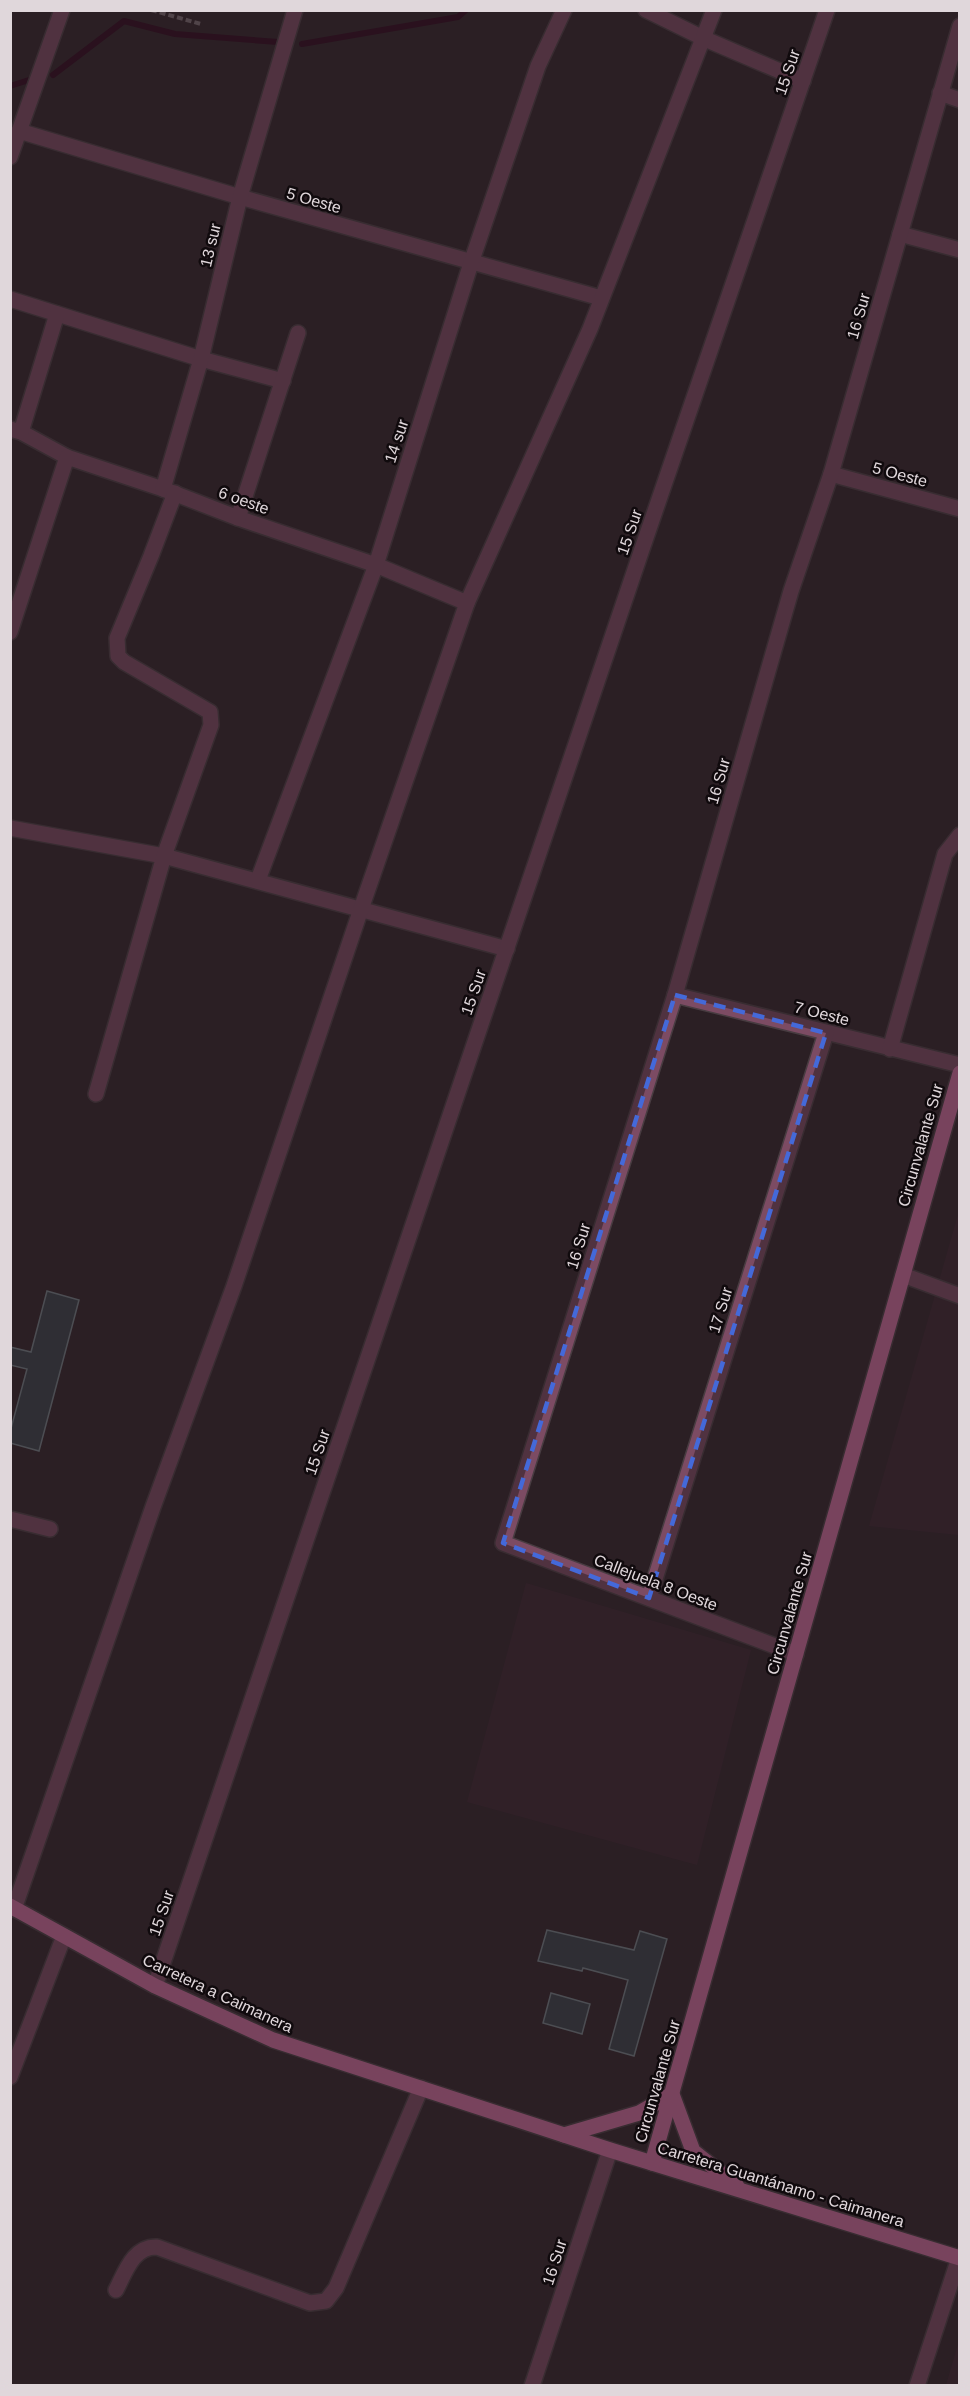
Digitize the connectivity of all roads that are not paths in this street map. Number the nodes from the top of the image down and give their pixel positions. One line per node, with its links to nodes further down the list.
1 (62, 10): 12 (street)
2 (295, 10): 14 (street, 13 sur)
3 (564, 10): 17 (street, 14 sur)
4 (646, 10): 8 (street)
5 (714, 10): 8 (street)
6 (827, 10): 9 (street, 15 Sur)
7 (960, 26): 10 (street, 16 Sur)
8 (705, 39): 9 (street); 18 (street)
9 (803, 81): 38 (street, 15 Sur)
10 (940, 93): 11 (street); 15 (street, 16 Sur)
11 (960, 100)
12 (19, 131): 13 (street); 14 (street, 5 Oeste)
13 (10, 157)
14 (240, 197): 17 (street, 5 Oeste); 22 (street, 13 sur)
15 (900, 234): 16 (street); 26 (street, 16 Sur)
16 (960, 250)
17 (471, 263): 18 (street, 5 Oeste); 30 (street, 14 sur)
18 (601, 298): 31 (street)
19 (10, 299): 20 (street)
20 (57, 314): 22 (street); 24 (street)
21 (298, 333): 23 (street)
22 (201, 359): 23 (street); 27 (street, 13 sur)
23 (283, 381): 29 (street)
24 (16, 431): 25 (street, 6 oeste)
25 (67, 457): 27 (street, 6 oeste); 32 (street)
26 (831, 474): 28 (street, 5 Oeste); 39 (street, 16 Sur)
27 (169, 491): 29 (street, 6 oeste); 35 (street, 13 sur)
28 (960, 509)
29 (238, 518): 30 (street, 6 oeste)
30 (376, 565): 31 (street, 6 oeste); 36 (street, 14 sur)
31 (467, 603): 37 (street)
32 (10, 632)
33 (10, 828): 35 (street)
34 (960, 835): 41 (street)
35 (164, 856): 36 (street); 44 (street)
36 (258, 880): 37 (street)
37 (361, 909): 38 (street); 52 (street)
38 (507, 949): 54 (street, 15 Sur)
39 (675, 995): 40 (street, 7 Oeste); 49 (street, 16 Sur)
40 (826, 1033): 41 (street, 7 Oeste); 50 (street, 17 Sur)
41 (890, 1049): 42 (street, 7 Oeste)
42 (960, 1065)
43 (960, 1073): 45 (main road, Circunvalante Sur)
44 (96, 1094)
45 (903, 1275): 46 (street); 51 (main road, Circunvalante Sur)
46 (960, 1296)
47 (10, 1519): 48 (street)
48 (50, 1529)
49 (503, 1543): 50 (street, Callejuela 8 Oeste)
50 (649, 1598): 51 (street, Callejuela 8 Oeste)
51 (796, 1654): 57 (main road, Circunvalante Sur)
52 (12, 1907): 53 (main road, Carretera a Caimanera)
53 (64, 1936): 54 (main road, Carretera a Caimanera); 55 (street)
54 (155, 1986): 56 (main road, Carretera a Caimanera)
55 (10, 2077)
56 (421, 2088): 58 (main road, Carretera Guantánamo - Caimanera); 63 (street)
57 (672, 2094): 58 (main road); 60 (main road, Circunvalante Sur); 61 (main road)
58 (564, 2135): 59 (main road, Carretera Guantánamo - Caimanera)
59 (610, 2150): 60 (main road, Carretera Guantánamo - Caimanera); 64 (street, 16 Sur)
60 (652, 2163): 61 (main road, Carretera Guantánamo - Caimanera)
61 (744, 2192): 62 (main road, Carretera Guantánamo - Caimanera)
62 (959, 2258): 65 (street)
63 (116, 2290)
64 (532, 2385)
65 (917, 2385)

